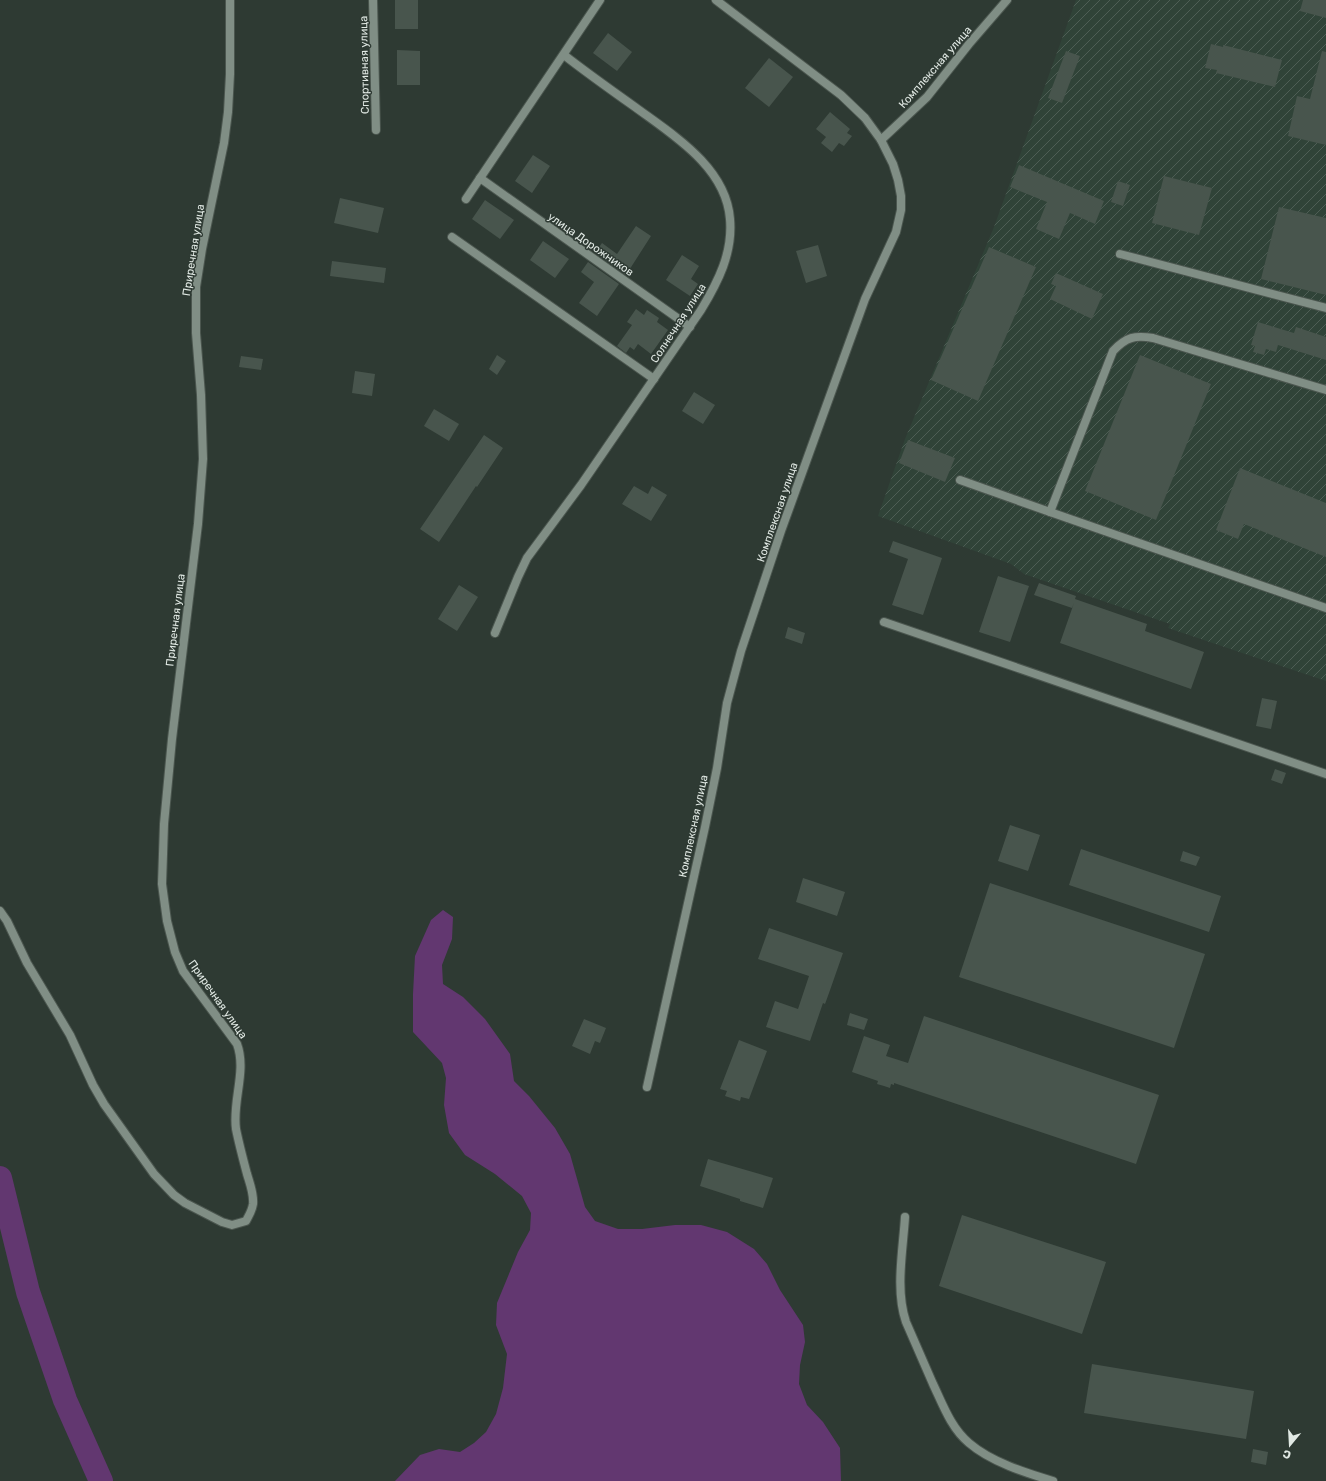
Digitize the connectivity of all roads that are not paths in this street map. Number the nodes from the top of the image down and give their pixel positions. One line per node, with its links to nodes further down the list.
1 (230, 0): 23 (street, Приречная улица)
2 (373, 0): 7 (street, Спортивная улица)
3 (600, 0): 6 (street)
4 (716, 0): 8 (street)
5 (1007, 0): 8 (street, Комплексная улица)
6 (564, 55): 9 (street); 14 (street, Солнечная улица)
7 (376, 130)
8 (881, 140): 24 (street, Комплексная улица)
9 (480, 178): 10 (street); 14 (street, улица Дорожников)
10 (466, 199)
11 (452, 237): 15 (street)
12 (1120, 254): 13 (street)
13 (1326, 308)
14 (690, 327): 15 (street, Солнечная улица)
15 (654, 379): 21 (street, Солнечная улица)
16 (1326, 390): 18 (street)
17 (960, 480): 18 (street)
18 (1050, 512): 19 (street)
19 (1326, 608)
20 (884, 622): 22 (street)
21 (495, 633)
22 (1326, 774)
23 (0, 911)
24 (647, 1087)
25 (905, 1216): 26 (street)
26 (1053, 1481)

